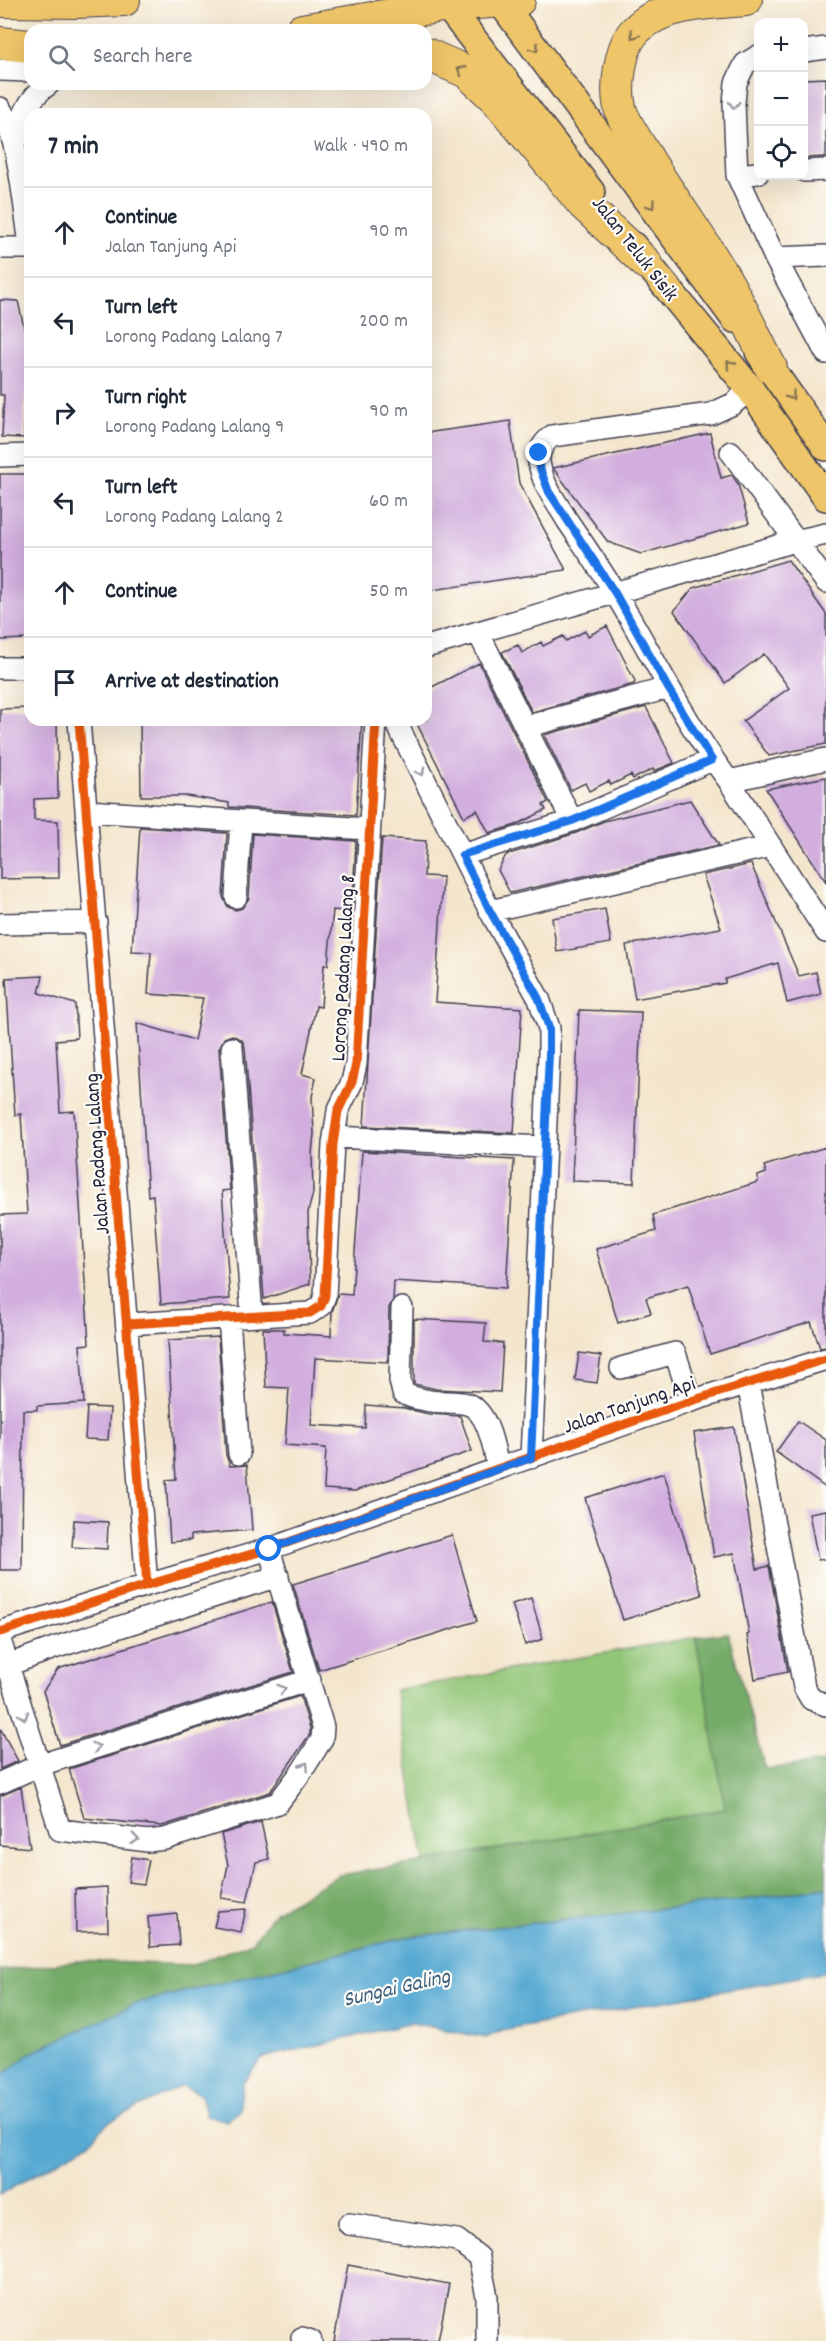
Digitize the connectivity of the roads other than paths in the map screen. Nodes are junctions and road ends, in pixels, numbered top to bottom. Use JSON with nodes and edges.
{"nodes":[{"id":1,"x":116,"y":0,"type":"edge"},
{"id":2,"x":124,"y":0,"type":"edge"},
{"id":3,"x":506,"y":0,"type":"edge"},
{"id":4,"x":746,"y":0,"type":"edge"},
{"id":5,"x":0,"y":1,"type":"edge"},
{"id":6,"x":446,"y":2,"type":"edge"},
{"id":7,"x":334,"y":24,"type":"edge"},
{"id":8,"x":0,"y":43,"type":"edge"},
{"id":9,"x":24,"y":45,"type":"edge"},
{"id":10,"x":826,"y":48,"type":"edge"},
{"id":11,"x":808,"y":50,"type":"edge"},
{"id":12,"x":432,"y":57,"type":"edge"},
{"id":13,"x":754,"y":59,"type":"edge"},
{"id":14,"x":0,"y":70,"type":"edge"},
{"id":15,"x":24,"y":70,"type":"edge"},
{"id":16,"x":42,"y":90,"type":"edge"},
{"id":17,"x":0,"y":108,"type":"edge"},
{"id":18,"x":26,"y":108,"type":"edge"},
{"id":19,"x":24,"y":111,"type":"edge"},
{"id":20,"x":14,"y":150,"type":"junction"},
{"id":21,"x":826,"y":170,"type":"edge"},
{"id":22,"x":808,"y":171,"type":"edge"},
{"id":23,"x":754,"y":174,"type":"edge"},
{"id":24,"x":737,"y":175,"type":"junction"},
{"id":25,"x":24,"y":210,"type":"edge"},
{"id":26,"x":24,"y":246,"type":"edge"},
{"id":27,"x":0,"y":248,"type":"edge"},
{"id":28,"x":826,"y":256,"type":"edge"},
{"id":29,"x":775,"y":258,"type":"junction"},
{"id":30,"x":646,"y":263,"type":"junction"},
{"id":31,"x":826,"y":353,"type":"edge"},
{"id":32,"x":761,"y":379,"type":"junction"},
{"id":33,"x":826,"y":447,"type":"edge"},
{"id":34,"x":730,"y":452,"type":"dead end"},
{"id":35,"x":0,"y":456,"type":"edge"},
{"id":36,"x":24,"y":456,"type":"edge"},
{"id":37,"x":826,"y":497,"type":"edge"},
{"id":38,"x":826,"y":534,"type":"edge"},
{"id":39,"x":795,"y":541,"type":"junction"},
{"id":40,"x":826,"y":582,"type":"edge"},
{"id":41,"x":615,"y":593,"type":"junction"},
{"id":42,"x":478,"y":632,"type":"junction"},
{"id":43,"x":432,"y":644,"type":"edge"},
{"id":44,"x":0,"y":668,"type":"edge"},
{"id":45,"x":24,"y":669,"type":"edge"},
{"id":46,"x":668,"y":688,"type":"junction"},
{"id":47,"x":80,"y":726,"type":"edge"},
{"id":48,"x":376,"y":726,"type":"edge"},
{"id":49,"x":398,"y":726,"type":"edge"},
{"id":50,"x":525,"y":726,"type":"junction"},
{"id":51,"x":826,"y":759,"type":"edge"},
{"id":52,"x":712,"y":760,"type":"junction"},
{"id":53,"x":729,"y":781,"type":"junction"},
{"id":54,"x":87,"y":811,"type":"junction"},
{"id":55,"x":241,"y":821,"type":"junction"},
{"id":56,"x":572,"y":821,"type":"junction"},
{"id":57,"x":368,"y":829,"type":"junction"},
{"id":58,"x":771,"y":846,"type":"junction"},
{"id":59,"x":462,"y":855,"type":"junction"},
{"id":60,"x":236,"y":897,"type":"dead end"},
{"id":61,"x":490,"y":911,"type":"junction"},
{"id":62,"x":96,"y":921,"type":"junction"},
{"id":63,"x":0,"y":924,"type":"edge"},
{"id":64,"x":826,"y":932,"type":"edge"},
{"id":65,"x":232,"y":1048,"type":"dead end"},
{"id":66,"x":334,"y":1137,"type":"junction"},
{"id":67,"x":544,"y":1146,"type":"junction"},
{"id":68,"x":402,"y":1308,"type":"dead end"},
{"id":69,"x":252,"y":1316,"type":"junction"},
{"id":70,"x":229,"y":1318,"type":"junction"},
{"id":71,"x":128,"y":1324,"type":"junction"},
{"id":72,"x":826,"y":1359,"type":"edge"},
{"id":73,"x":621,"y":1368,"type":"dead end"},
{"id":74,"x":748,"y":1383,"type":"junction"},
{"id":75,"x":691,"y":1401,"type":"junction"},
{"id":76,"x":239,"y":1454,"type":"dead end"},
{"id":77,"x":531,"y":1458,"type":"junction"},
{"id":78,"x":498,"y":1469,"type":"junction"},
{"id":79,"x":269,"y":1549,"type":"junction"},
{"id":80,"x":278,"y":1576,"type":"junction"},
{"id":81,"x":147,"y":1585,"type":"junction"},
{"id":82,"x":0,"y":1632,"type":"edge"},
{"id":83,"x":0,"y":1640,"type":"edge"},
{"id":84,"x":4,"y":1667,"type":"edge"},
{"id":85,"x":309,"y":1680,"type":"junction"},
{"id":86,"x":826,"y":1704,"type":"edge"},
{"id":87,"x":40,"y":1764,"type":"junction"},
{"id":88,"x":0,"y":1783,"type":"edge"},
{"id":89,"x":349,"y":2224,"type":"dead end"},
{"id":90,"x":487,"y":2341,"type":"edge"}],
"edges":[{"from":1,"to":2,"type":"highway"},
{"from":1,"to":5,"type":"highway"},
{"from":3,"to":6,"type":"highway"},
{"from":3,"to":32,"type":"main road","name":"Jalan Teluk Sisik","one_way":true},
{"from":4,"to":32,"type":"highway","one_way":true},
{"from":6,"to":7,"type":"highway"},
{"from":6,"to":30,"type":"main road","name":"Jalan Teluk Sisik"},
{"from":8,"to":9,"type":"highway"},
{"from":10,"to":11,"type":"street"},
{"from":30,"to":12,"type":"highway","one_way":true},
{"from":13,"to":24,"type":"street","one_way":true},
{"from":14,"to":15,"type":"street"},
{"from":16,"to":18,"type":"street"},
{"from":17,"to":20,"type":"street"},
{"from":19,"to":20,"type":"street"},
{"from":20,"to":25,"type":"street"},
{"from":21,"to":22,"type":"street"},
{"from":23,"to":24,"type":"street"},
{"from":24,"to":29,"type":"street"},
{"from":26,"to":27,"type":"street"},
{"from":28,"to":29,"type":"street"},
{"from":29,"to":31,"type":"street"},
{"from":32,"to":30,"type":"main road","name":"Jalan Teluk Sisik","one_way":true},
{"from":32,"to":33,"type":"main road","name":"Jalan Teluk Sisik","one_way":true},
{"from":32,"to":37,"type":"main road","name":"Jalan Teluk Sisik"},
{"from":32,"to":41,"type":"street"},
{"from":34,"to":39,"type":"street"},
{"from":35,"to":36,"type":"street"},
{"from":38,"to":39,"type":"street"},
{"from":39,"to":40,"type":"street"},
{"from":39,"to":41,"type":"street"},
{"from":41,"to":42,"type":"street"},
{"from":41,"to":46,"type":"street"},
{"from":42,"to":43,"type":"street"},
{"from":42,"to":50,"type":"street"},
{"from":44,"to":45,"type":"street"},
{"from":46,"to":50,"type":"street"},
{"from":46,"to":52,"type":"street"},
{"from":47,"to":54,"type":"street","name":"Jalan Padang Lalang"},
{"from":48,"to":57,"type":"street","name":"Lorong Padang Lalang 8"},
{"from":49,"to":59,"type":"street","one_way":true},
{"from":50,"to":56,"type":"street"},
{"from":51,"to":53,"type":"street"},
{"from":52,"to":53,"type":"street"},
{"from":52,"to":56,"type":"street"},
{"from":53,"to":58,"type":"street"},
{"from":54,"to":55,"type":"street"},
{"from":54,"to":62,"type":"street","name":"Jalan Padang Lalang"},
{"from":55,"to":57,"type":"street"},
{"from":55,"to":60,"type":"street"},
{"from":56,"to":59,"type":"street"},
{"from":57,"to":66,"type":"street","name":"Lorong Padang Lalang 8"},
{"from":58,"to":61,"type":"street"},
{"from":58,"to":64,"type":"street"},
{"from":59,"to":61,"type":"street"},
{"from":61,"to":67,"type":"street"},
{"from":62,"to":63,"type":"street"},
{"from":62,"to":71,"type":"street","name":"Jalan Padang Lalang"},
{"from":65,"to":69,"type":"street"},
{"from":66,"to":67,"type":"street"},
{"from":66,"to":69,"type":"street","name":"Lorong Padang Lalang 8"},
{"from":67,"to":77,"type":"street"},
{"from":68,"to":78,"type":"street"},
{"from":69,"to":70,"type":"street","name":"Lorong Padang Lalang 8"},
{"from":70,"to":71,"type":"street","name":"Lorong Padang Lalang 8"},
{"from":70,"to":76,"type":"street"},
{"from":71,"to":81,"type":"street","name":"Jalan Padang Lalang"},
{"from":72,"to":74,"type":"street","name":"Jalan Tanjung Api"},
{"from":73,"to":75,"type":"street"},
{"from":74,"to":75,"type":"street","name":"Jalan Tanjung Api"},
{"from":74,"to":86,"type":"street"},
{"from":75,"to":77,"type":"street","name":"Jalan Tanjung Api"},
{"from":77,"to":78,"type":"street","name":"Jalan Tanjung Api"},
{"from":78,"to":79,"type":"street","name":"Jalan Tanjung Api"},
{"from":79,"to":80,"type":"street"},
{"from":79,"to":81,"type":"street","name":"Jalan Tanjung Api"},
{"from":80,"to":84,"type":"street"},
{"from":80,"to":85,"type":"street"},
{"from":81,"to":82,"type":"street","name":"Jalan Tanjung Api"},
{"from":83,"to":84,"type":"street"},
{"from":84,"to":87,"type":"street","one_way":true},
{"from":87,"to":85,"type":"street","one_way":true},
{"from":87,"to":85,"type":"street","one_way":true},
{"from":87,"to":88,"type":"street"},
{"from":89,"to":90,"type":"street"}]}
